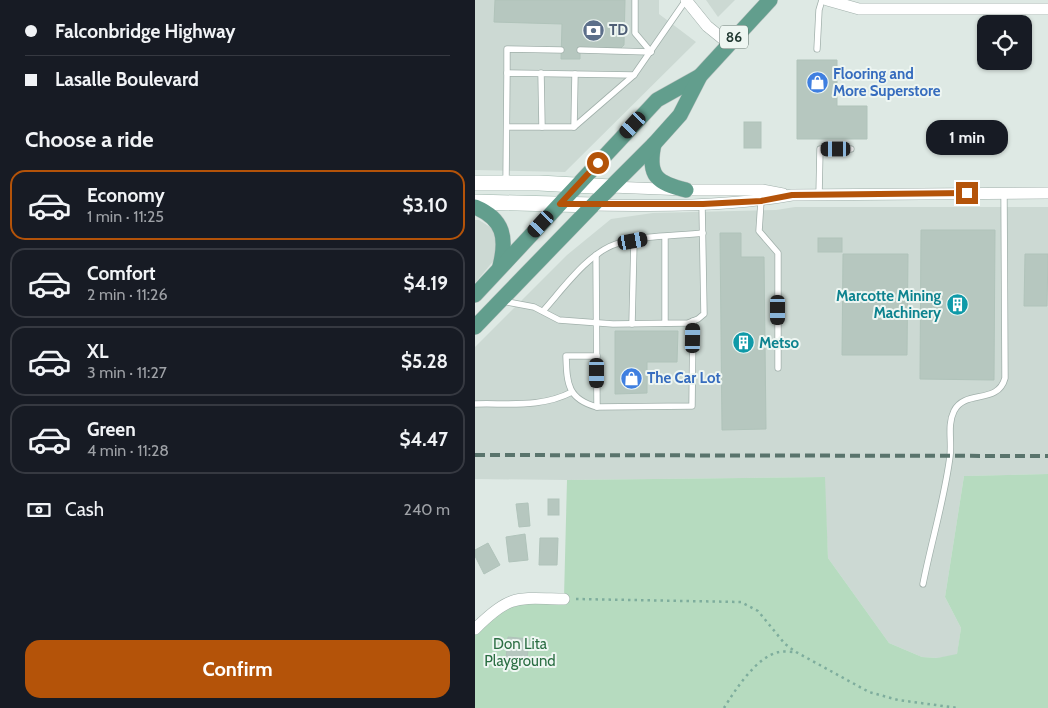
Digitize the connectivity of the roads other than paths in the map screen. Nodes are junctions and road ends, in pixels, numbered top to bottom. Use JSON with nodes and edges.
{"nodes":[{"id":1,"x":635,"y":0,"type":"edge"},
{"id":2,"x":686,"y":0,"type":"edge"},
{"id":3,"x":770,"y":0,"type":"edge"},
{"id":4,"x":822,"y":0,"type":"edge"},
{"id":5,"x":827,"y":0,"type":"edge"},
{"id":6,"x":1048,"y":10,"type":"edge"},
{"id":7,"x":729,"y":43,"type":"junction"},
{"id":8,"x":817,"y":49,"type":"dead end"},
{"id":9,"x":561,"y":50,"type":"dead end"},
{"id":10,"x":580,"y":50,"type":"dead end"},
{"id":11,"x":651,"y":52,"type":"junction"},
{"id":12,"x":507,"y":73,"type":"junction"},
{"id":13,"x":541,"y":73,"type":"junction"},
{"id":14,"x":575,"y":74,"type":"junction"},
{"id":15,"x":633,"y":75,"type":"junction"},
{"id":16,"x":700,"y":76,"type":"junction"},
{"id":17,"x":507,"y":127,"type":"junction"},
{"id":18,"x":542,"y":127,"type":"junction"},
{"id":19,"x":574,"y":127,"type":"junction"},
{"id":20,"x":654,"y":144,"type":"junction"},
{"id":21,"x":851,"y":149,"type":"dead end"},
{"id":22,"x":475,"y":183,"type":"edge"},
{"id":23,"x":506,"y":183,"type":"junction"},
{"id":24,"x":577,"y":185,"type":"junction"},
{"id":25,"x":611,"y":187,"type":"junction"},
{"id":26,"x":686,"y":190,"type":"junction"},
{"id":27,"x":1004,"y":193,"type":"junction"},
{"id":28,"x":1048,"y":193,"type":"edge"},
{"id":29,"x":792,"y":195,"type":"junction"},
{"id":30,"x":819,"y":195,"type":"junction"},
{"id":31,"x":761,"y":201,"type":"junction"},
{"id":32,"x":475,"y":202,"type":"edge"},
{"id":33,"x":560,"y":204,"type":"junction"},
{"id":34,"x":593,"y":204,"type":"junction"},
{"id":35,"x":703,"y":204,"type":"junction"},
{"id":36,"x":475,"y":207,"type":"edge"},
{"id":37,"x":703,"y":234,"type":"junction"},
{"id":38,"x":665,"y":236,"type":"junction"},
{"id":39,"x":633,"y":241,"type":"junction"},
{"id":40,"x":597,"y":255,"type":"junction"},
{"id":41,"x":499,"y":268,"type":"junction"},
{"id":42,"x":475,"y":295,"type":"edge"},
{"id":43,"x":500,"y":300,"type":"junction"},
{"id":44,"x":543,"y":311,"type":"junction"},
{"id":45,"x":693,"y":321,"type":"junction"},
{"id":46,"x":597,"y":323,"type":"junction"},
{"id":47,"x":665,"y":323,"type":"junction"},
{"id":48,"x":632,"y":324,"type":"junction"},
{"id":49,"x":475,"y":327,"type":"edge"},
{"id":50,"x":597,"y":356,"type":"junction"},
{"id":51,"x":778,"y":368,"type":"dead end"},
{"id":52,"x":572,"y":392,"type":"junction"},
{"id":53,"x":475,"y":404,"type":"edge"},
{"id":54,"x":597,"y":407,"type":"junction"},
{"id":55,"x":923,"y":584,"type":"dead end"},
{"id":56,"x":564,"y":598,"type":"road end"},
{"id":57,"x":475,"y":629,"type":"edge"}],
"edges":[{"from":1,"to":11,"type":"lane"},
{"from":2,"to":7,"type":"street"},
{"from":2,"to":11,"type":"lane"},
{"from":3,"to":7,"type":"main road","number":"86"},
{"from":4,"to":8,"type":"lane"},
{"from":5,"to":6,"type":"street"},
{"from":7,"to":16,"type":"main road","number":"86"},
{"from":9,"to":12,"type":"lane"},
{"from":10,"to":11,"type":"lane"},
{"from":11,"to":15,"type":"lane"},
{"from":12,"to":13,"type":"lane"},
{"from":12,"to":17,"type":"lane"},
{"from":13,"to":14,"type":"lane"},
{"from":13,"to":18,"type":"lane"},
{"from":14,"to":15,"type":"lane"},
{"from":14,"to":19,"type":"lane"},
{"from":15,"to":19,"type":"lane"},
{"from":16,"to":20,"type":"main road","number":"86"},
{"from":16,"to":24,"type":"main road","number":"86"},
{"from":17,"to":18,"type":"lane"},
{"from":17,"to":23,"type":"lane"},
{"from":18,"to":19,"type":"lane"},
{"from":20,"to":25,"type":"main road","number":"86"},
{"from":20,"to":26,"type":"main road"},
{"from":21,"to":30,"type":"lane"},
{"from":22,"to":23,"type":"main road"},
{"from":23,"to":24,"type":"main road"},
{"from":24,"to":25,"type":"main road"},
{"from":24,"to":33,"type":"main road","number":"86"},
{"from":25,"to":26,"type":"street"},
{"from":25,"to":34,"type":"main road","number":"86"},
{"from":26,"to":29,"type":"street"},
{"from":27,"to":28,"type":"street"},
{"from":27,"to":30,"type":"street"},
{"from":27,"to":55,"type":"lane"},
{"from":29,"to":30,"type":"street"},
{"from":29,"to":31,"type":"street"},
{"from":31,"to":35,"type":"street"},
{"from":31,"to":51,"type":"lane"},
{"from":32,"to":33,"type":"main road"},
{"from":33,"to":34,"type":"main road"},
{"from":33,"to":41,"type":"main road","number":"86"},
{"from":34,"to":35,"type":"street"},
{"from":34,"to":43,"type":"main road","number":"86"},
{"from":35,"to":37,"type":"lane"},
{"from":36,"to":41,"type":"main road"},
{"from":37,"to":38,"type":"lane"},
{"from":37,"to":45,"type":"lane"},
{"from":38,"to":39,"type":"lane"},
{"from":38,"to":47,"type":"lane"},
{"from":39,"to":40,"type":"lane"},
{"from":39,"to":48,"type":"lane"},
{"from":40,"to":44,"type":"lane"},
{"from":40,"to":46,"type":"lane"},
{"from":41,"to":42,"type":"main road","number":"86"},
{"from":43,"to":44,"type":"lane"},
{"from":43,"to":49,"type":"main road","number":"86"},
{"from":44,"to":46,"type":"lane"},
{"from":45,"to":47,"type":"lane"},
{"from":45,"to":54,"type":"lane"},
{"from":46,"to":48,"type":"lane"},
{"from":46,"to":50,"type":"lane"},
{"from":47,"to":48,"type":"lane"},
{"from":50,"to":52,"type":"lane"},
{"from":50,"to":54,"type":"lane"},
{"from":52,"to":53,"type":"lane"},
{"from":52,"to":54,"type":"lane"},
{"from":56,"to":57,"type":"street"}]}
